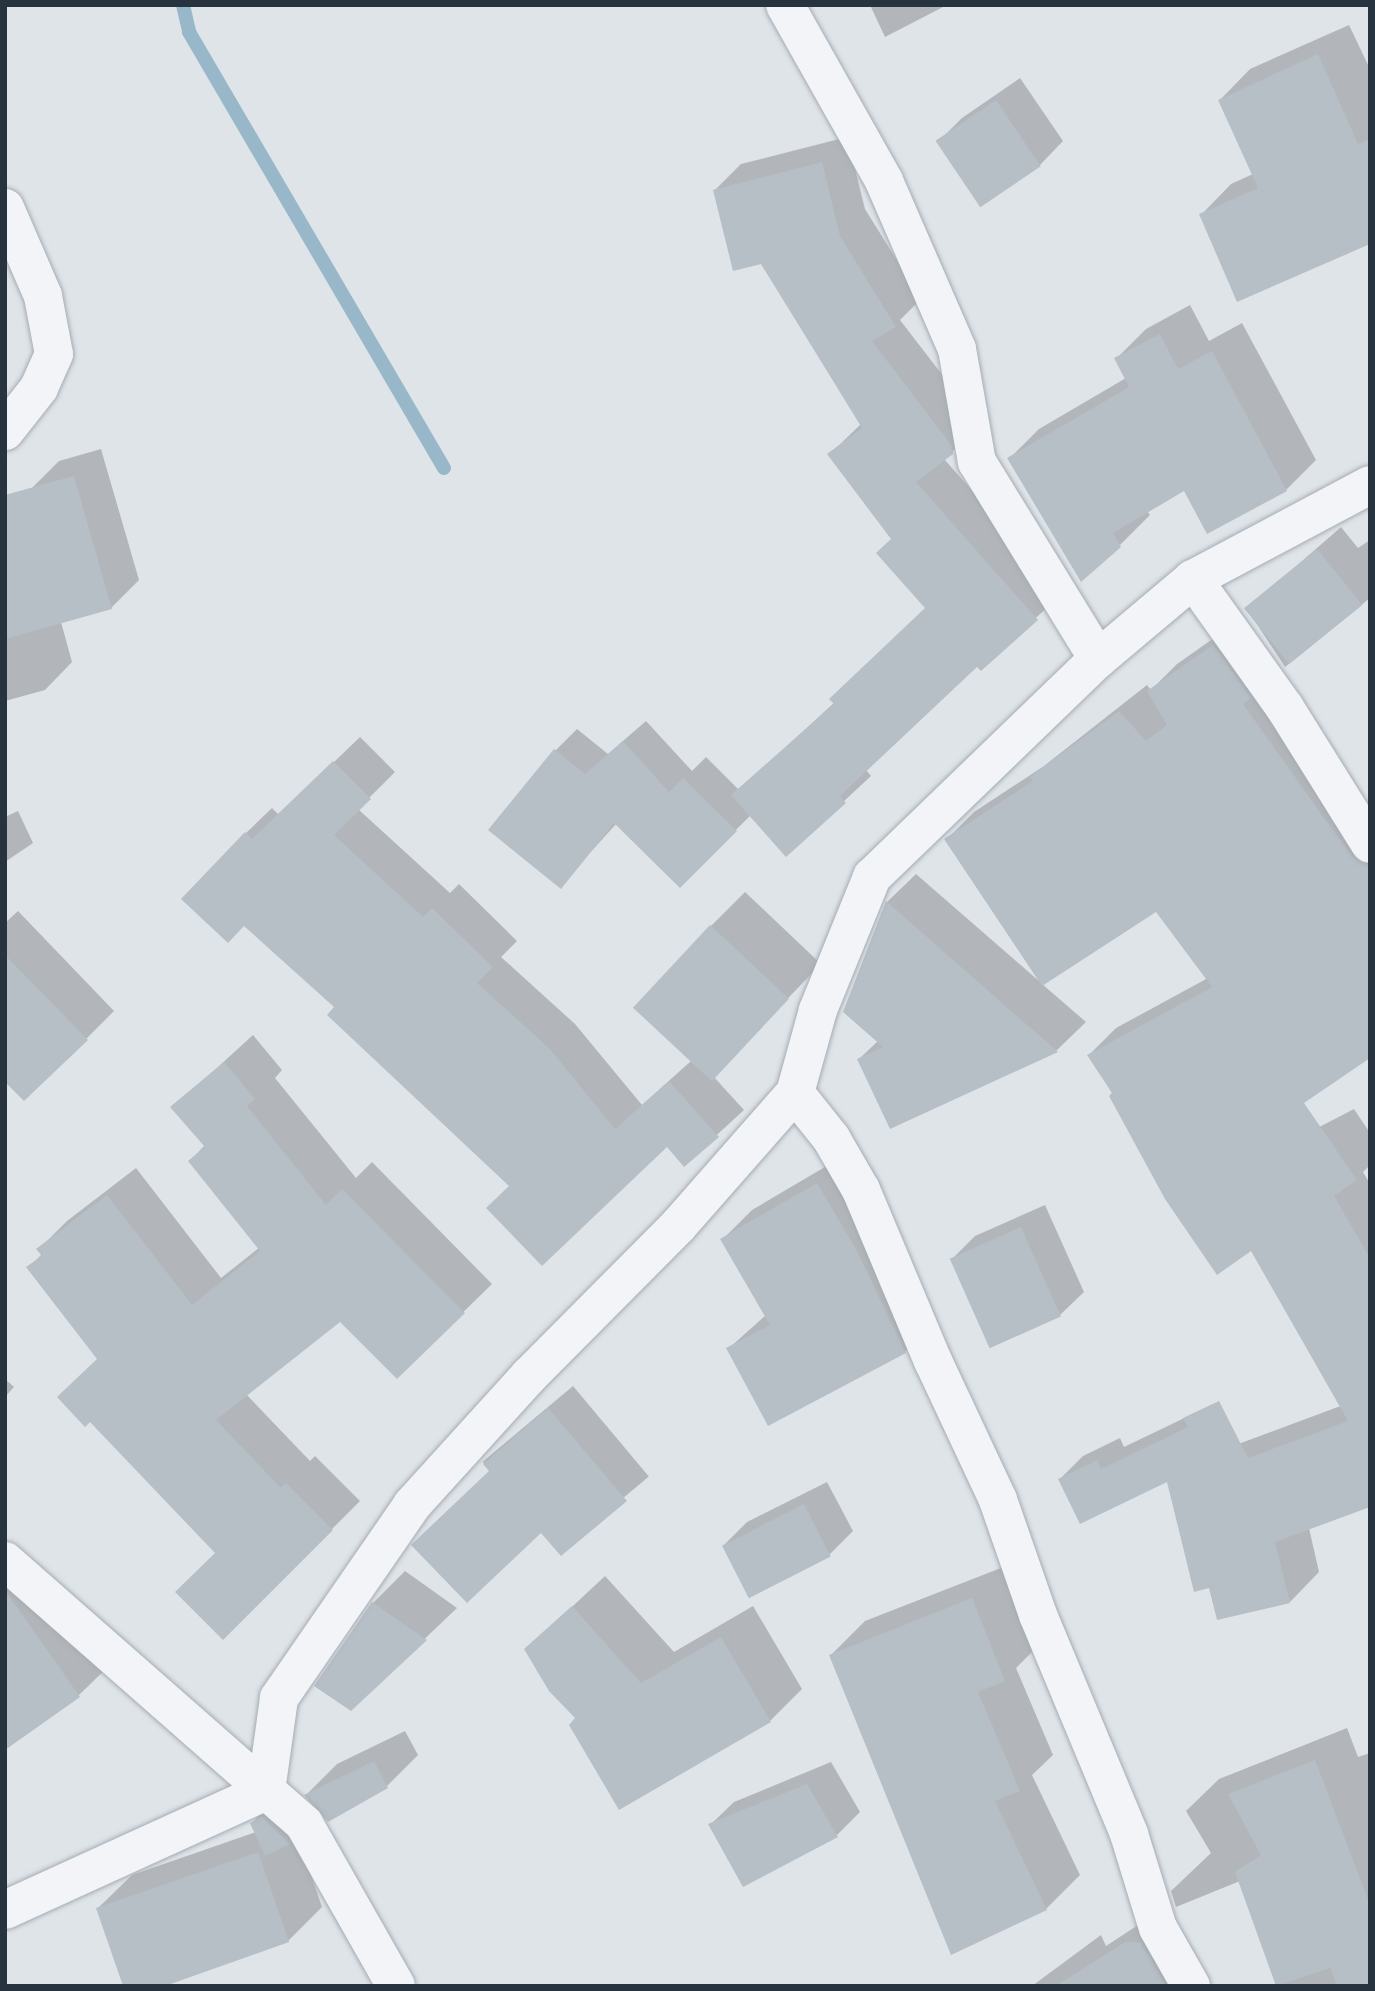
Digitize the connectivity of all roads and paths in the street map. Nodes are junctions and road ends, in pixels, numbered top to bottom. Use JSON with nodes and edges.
{"nodes":[{"id":1,"x":785,"y":5,"type":"edge"},
{"id":2,"x":5,"y":208,"type":"edge"},
{"id":3,"x":5,"y":431,"type":"edge"},
{"id":4,"x":1370,"y":485,"type":"edge"},
{"id":5,"x":1193,"y":579,"type":"junction"},
{"id":6,"x":1098,"y":659,"type":"junction"},
{"id":7,"x":1370,"y":844,"type":"edge"},
{"id":8,"x":795,"y":1093,"type":"junction"},
{"id":9,"x":5,"y":1561,"type":"edge"},
{"id":10,"x":266,"y":1791,"type":"junction"},
{"id":11,"x":5,"y":1910,"type":"edge"},
{"id":12,"x":396,"y":1986,"type":"edge"},
{"id":13,"x":1191,"y":1986,"type":"edge"}],
"edges":[{"from":1,"to":6,"type":"street"},
{"from":2,"to":3,"type":"street"},
{"from":4,"to":5,"type":"street"},
{"from":5,"to":6,"type":"street"},
{"from":5,"to":7,"type":"street"},
{"from":6,"to":8,"type":"street"},
{"from":8,"to":10,"type":"street"},
{"from":8,"to":13,"type":"street"},
{"from":9,"to":10,"type":"street"},
{"from":10,"to":11,"type":"street"},
{"from":10,"to":12,"type":"street"}]}
